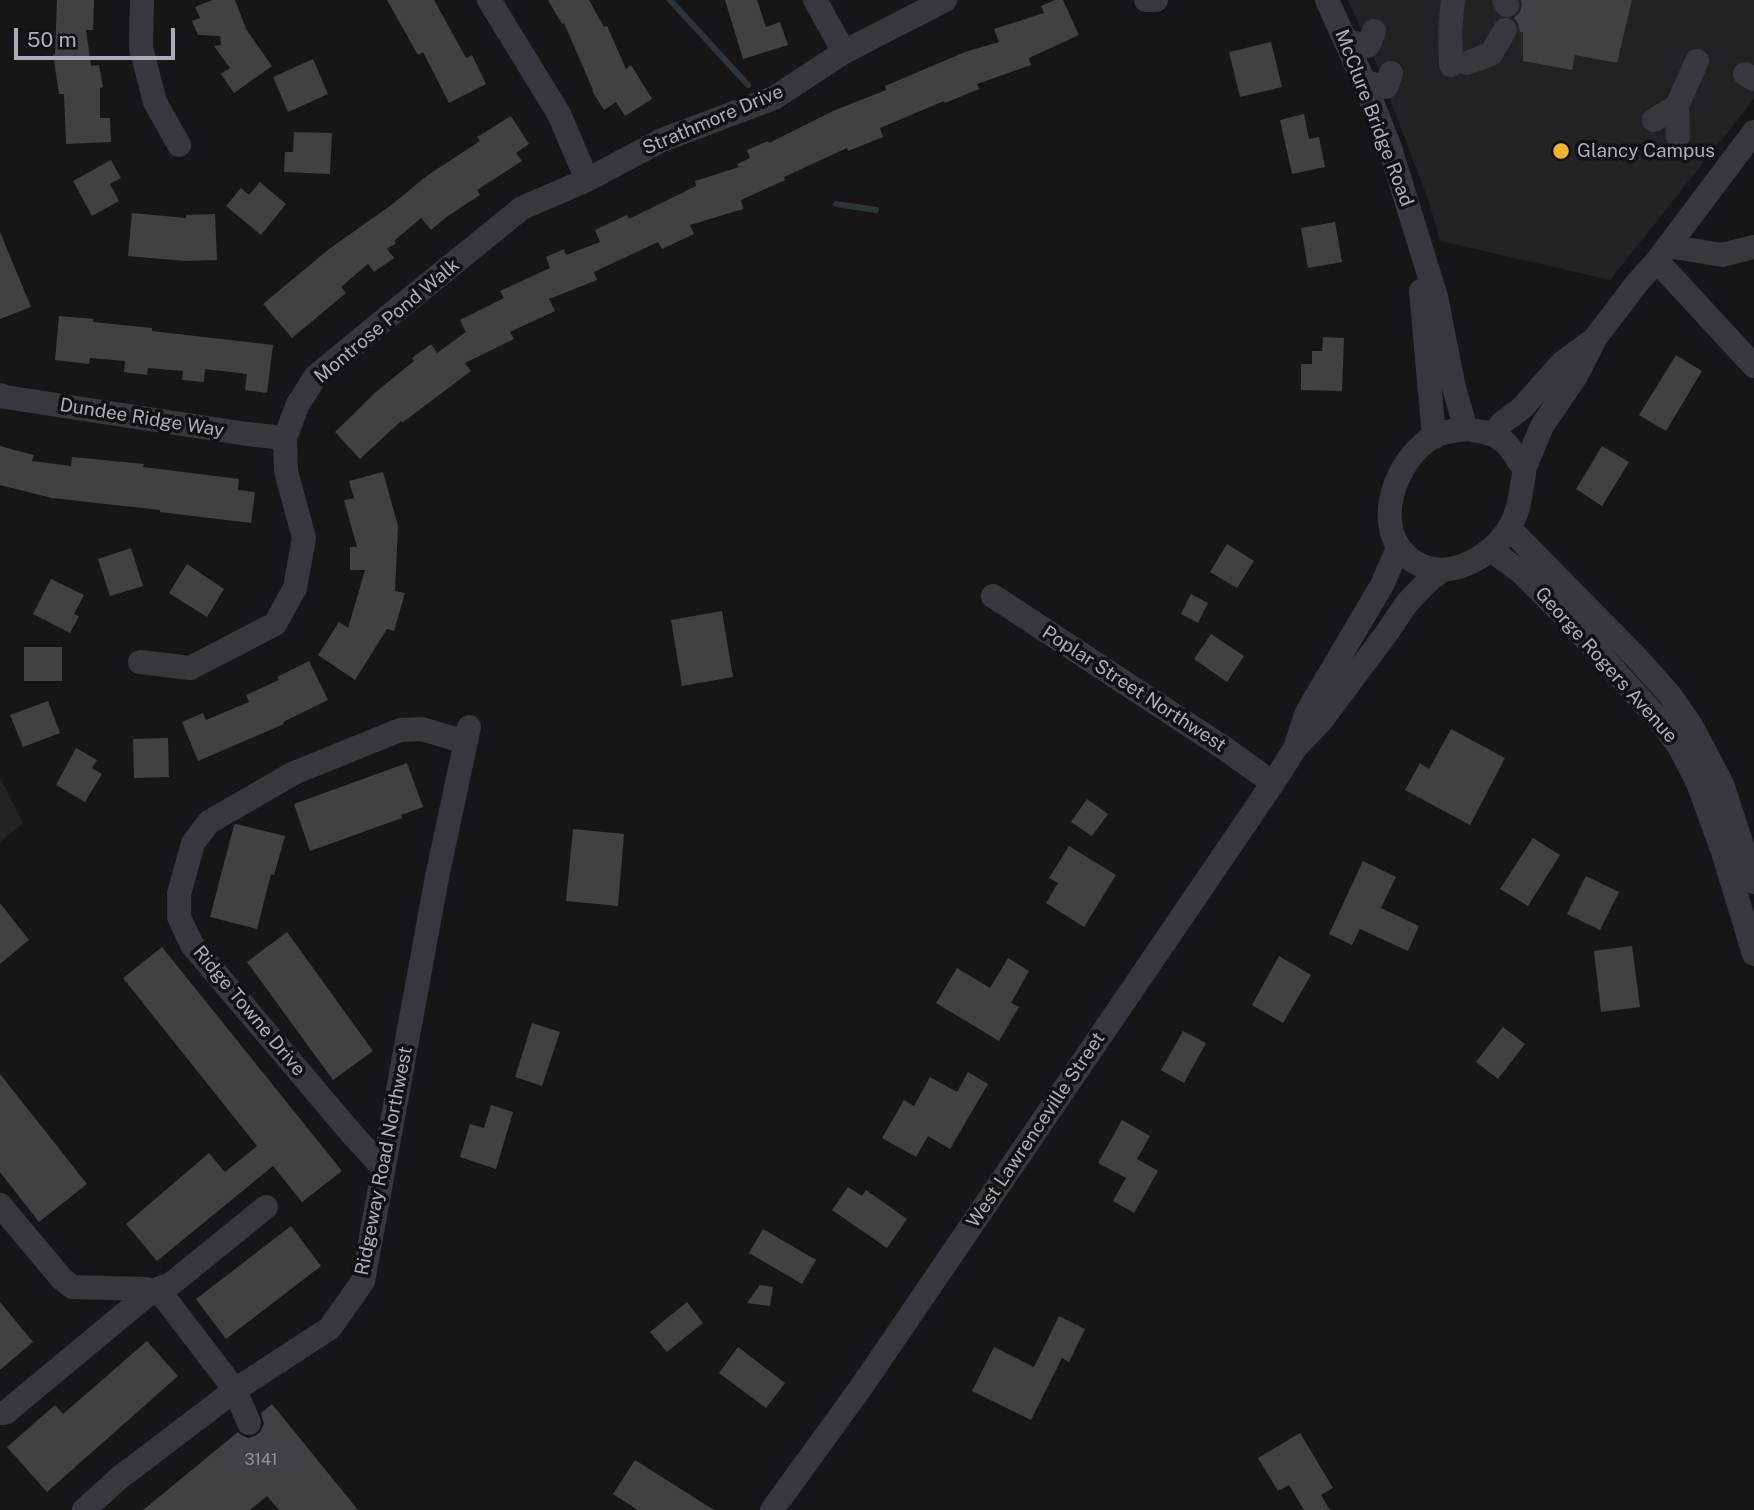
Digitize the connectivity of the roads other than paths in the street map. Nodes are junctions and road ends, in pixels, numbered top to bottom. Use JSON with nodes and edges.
{"nodes":[{"id":1,"x":142,"y":0,"type":"edge"},
{"id":2,"x":489,"y":0,"type":"edge"},
{"id":3,"x":815,"y":0,"type":"edge"},
{"id":4,"x":944,"y":0,"type":"edge"},
{"id":5,"x":1146,"y":0,"type":"edge"},
{"id":6,"x":1156,"y":0,"type":"edge"},
{"id":7,"x":1327,"y":0,"type":"edge"},
{"id":8,"x":1453,"y":0,"type":"edge"},
{"id":9,"x":1505,"y":30,"type":"dead end"},
{"id":10,"x":1374,"y":31,"type":"dead end"},
{"id":11,"x":1346,"y":41,"type":"junction"},
{"id":12,"x":844,"y":52,"type":"junction"},
{"id":13,"x":1697,"y":61,"type":"dead end"},
{"id":14,"x":1391,"y":73,"type":"dead end"},
{"id":15,"x":1364,"y":82,"type":"junction"},
{"id":16,"x":1677,"y":106,"type":"junction"},
{"id":17,"x":1654,"y":120,"type":"dead end"},
{"id":18,"x":1754,"y":132,"type":"edge"},
{"id":19,"x":1678,"y":136,"type":"dead end"},
{"id":20,"x":179,"y":145,"type":"dead end"},
{"id":21,"x":587,"y":180,"type":"junction"},
{"id":22,"x":1418,"y":238,"type":"junction"},
{"id":23,"x":1754,"y":247,"type":"edge"},
{"id":24,"x":1662,"y":254,"type":"junction"},
{"id":25,"x":1596,"y":337,"type":"junction"},
{"id":26,"x":1754,"y":366,"type":"edge"},
{"id":27,"x":0,"y":395,"type":"edge"},
{"id":28,"x":1466,"y":429,"type":"junction"},
{"id":29,"x":1494,"y":435,"type":"junction"},
{"id":30,"x":1434,"y":437,"type":"junction"},
{"id":31,"x":285,"y":438,"type":"junction"},
{"id":32,"x":1524,"y":468,"type":"junction"},
{"id":33,"x":1510,"y":528,"type":"junction"},
{"id":34,"x":1398,"y":548,"type":"junction"},
{"id":35,"x":1491,"y":550,"type":"junction"},
{"id":36,"x":1441,"y":571,"type":"junction"},
{"id":37,"x":993,"y":596,"type":"dead end"},
{"id":38,"x":141,"y":662,"type":"dead end"},
{"id":39,"x":467,"y":735,"type":"joint"},
{"id":40,"x":1296,"y":747,"type":"junction"},
{"id":41,"x":1273,"y":783,"type":"junction"},
{"id":42,"x":1754,"y":882,"type":"edge"},
{"id":43,"x":1754,"y":954,"type":"edge"},
{"id":44,"x":383,"y":1168,"type":"junction"},
{"id":45,"x":0,"y":1205,"type":"edge"},
{"id":46,"x":266,"y":1207,"type":"dead end"},
{"id":47,"x":152,"y":1291,"type":"junction"},
{"id":48,"x":235,"y":1390,"type":"junction"},
{"id":49,"x":0,"y":1413,"type":"edge"},
{"id":50,"x":249,"y":1423,"type":"dead end"},
{"id":51,"x":84,"y":1510,"type":"edge"},
{"id":52,"x":772,"y":1510,"type":"edge"}],
"edges":[{"from":1,"to":20,"type":"street"},
{"from":2,"to":21,"type":"street"},
{"from":3,"to":12,"type":"street"},
{"from":4,"to":12,"type":"street","name":"Strathmore Drive"},
{"from":5,"to":6,"type":"street"},
{"from":7,"to":11,"type":"street","name":"McClure Bridge Road"},
{"from":8,"to":9,"type":"street"},
{"from":10,"to":11,"type":"street"},
{"from":11,"to":15,"type":"street","name":"McClure Bridge Road"},
{"from":12,"to":21,"type":"street","name":"Strathmore Drive"},
{"from":13,"to":16,"type":"street"},
{"from":14,"to":15,"type":"street"},
{"from":15,"to":22,"type":"street","name":"McClure Bridge Road"},
{"from":16,"to":17,"type":"street"},
{"from":16,"to":19,"type":"street"},
{"from":18,"to":24,"type":"street"},
{"from":21,"to":31,"type":"street","name":"Montrose Pond Walk"},
{"from":22,"to":28,"type":"street","name":"McClure Bridge Road"},
{"from":22,"to":30,"type":"street","name":"McClure Bridge Road"},
{"from":23,"to":24,"type":"street"},
{"from":24,"to":25,"type":"street"},
{"from":24,"to":26,"type":"street"},
{"from":25,"to":29,"type":"street"},
{"from":25,"to":32,"type":"street"},
{"from":27,"to":31,"type":"street","name":"Dundee Ridge Way"},
{"from":28,"to":29,"type":"street"},
{"from":28,"to":30,"type":"street"},
{"from":29,"to":32,"type":"street"},
{"from":30,"to":34,"type":"street"},
{"from":31,"to":38,"type":"street","name":"Montrose Pond Walk"},
{"from":32,"to":33,"type":"street"},
{"from":33,"to":35,"type":"street"},
{"from":33,"to":42,"type":"street","name":"George Rogers Avenue"},
{"from":34,"to":36,"type":"street"},
{"from":34,"to":40,"type":"street","name":"West Lawrenceville Street"},
{"from":35,"to":36,"type":"street"},
{"from":35,"to":43,"type":"street","name":"George Rogers Avenue"},
{"from":36,"to":40,"type":"street","name":"West Lawrenceville Street"},
{"from":37,"to":41,"type":"street","name":"Poplar Street Northwest"},
{"from":39,"to":44,"type":"street","name":"Ridgeway Road Northwest"},
{"from":39,"to":44,"type":"street","name":"Ridge Towne Drive"},
{"from":40,"to":41,"type":"street","name":"West Lawrenceville Street"},
{"from":41,"to":52,"type":"street","name":"West Lawrenceville Street"},
{"from":44,"to":48,"type":"street","name":"Ridgeway Road Northwest"},
{"from":45,"to":47,"type":"street"},
{"from":46,"to":47,"type":"street"},
{"from":47,"to":48,"type":"street"},
{"from":47,"to":49,"type":"street"},
{"from":48,"to":50,"type":"street"},
{"from":48,"to":51,"type":"street","name":"Ridgeway Road Northwest"}]}
